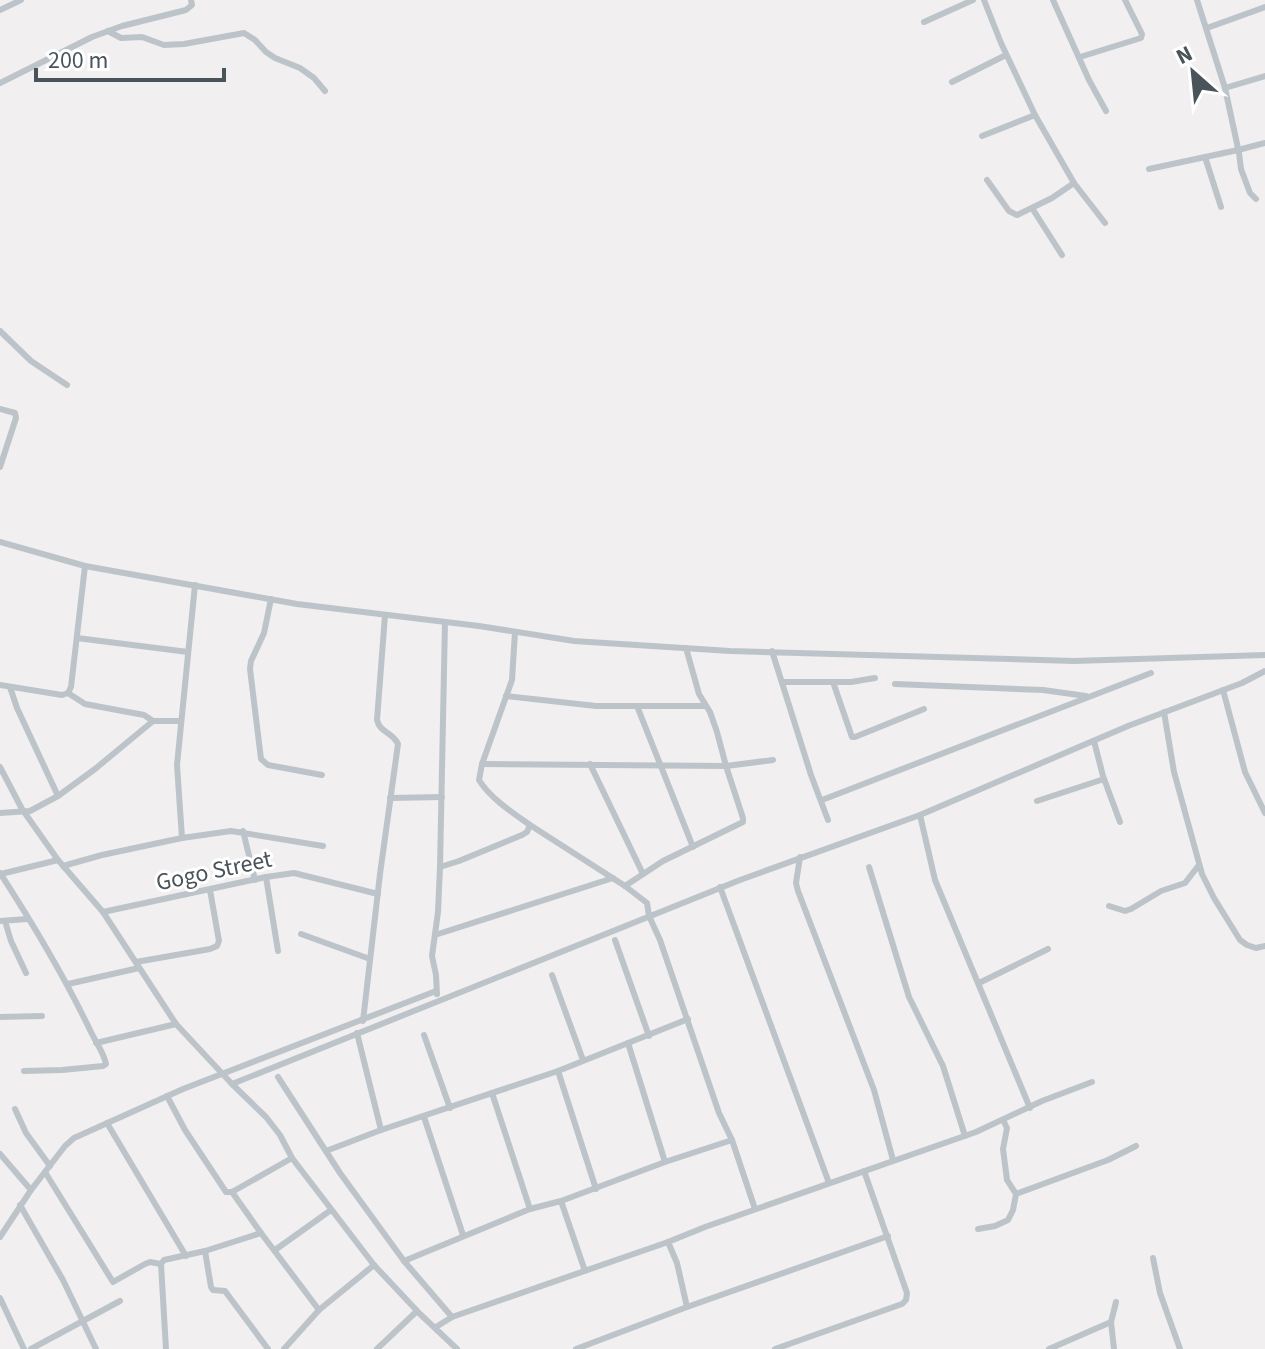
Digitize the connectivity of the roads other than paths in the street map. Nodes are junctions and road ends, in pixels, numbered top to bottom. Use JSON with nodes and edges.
{"nodes":[{"id":1,"x":21,"y":0,"type":"edge"},
{"id":2,"x":191,"y":0,"type":"edge"},
{"id":3,"x":973,"y":0,"type":"edge"},
{"id":4,"x":984,"y":0,"type":"edge"},
{"id":5,"x":1053,"y":0,"type":"edge"},
{"id":6,"x":1125,"y":0,"type":"edge"},
{"id":7,"x":1197,"y":0,"type":"edge"},
{"id":8,"x":1265,"y":7,"type":"edge"},
{"id":9,"x":0,"y":10,"type":"edge"},
{"id":10,"x":924,"y":22,"type":"dead end"},
{"id":11,"x":1207,"y":28,"type":"junction"},
{"id":12,"x":108,"y":31,"type":"junction"},
{"id":13,"x":1006,"y":55,"type":"junction"},
{"id":14,"x":1080,"y":57,"type":"junction"},
{"id":15,"x":1265,"y":76,"type":"edge"},
{"id":16,"x":952,"y":82,"type":"dead end"},
{"id":17,"x":0,"y":83,"type":"edge"},
{"id":18,"x":1225,"y":88,"type":"junction"},
{"id":19,"x":325,"y":91,"type":"dead end"},
{"id":20,"x":1106,"y":111,"type":"dead end"},
{"id":21,"x":1035,"y":115,"type":"junction"},
{"id":22,"x":982,"y":136,"type":"dead end"},
{"id":23,"x":1265,"y":143,"type":"edge"},
{"id":24,"x":1238,"y":150,"type":"junction"},
{"id":25,"x":1205,"y":157,"type":"junction"},
{"id":26,"x":1149,"y":169,"type":"dead end"},
{"id":27,"x":987,"y":180,"type":"dead end"},
{"id":28,"x":1074,"y":183,"type":"junction"},
{"id":29,"x":1256,"y":199,"type":"dead end"},
{"id":30,"x":1221,"y":207,"type":"dead end"},
{"id":31,"x":1032,"y":208,"type":"junction"},
{"id":32,"x":1105,"y":223,"type":"dead end"},
{"id":33,"x":1062,"y":255,"type":"dead end"},
{"id":34,"x":0,"y":331,"type":"edge"},
{"id":35,"x":67,"y":385,"type":"dead end"},
{"id":36,"x":0,"y":409,"type":"edge"},
{"id":37,"x":0,"y":467,"type":"edge"},
{"id":38,"x":0,"y":542,"type":"edge"},
{"id":39,"x":85,"y":566,"type":"junction"},
{"id":40,"x":195,"y":585,"type":"junction"},
{"id":41,"x":271,"y":599,"type":"junction"},
{"id":42,"x":385,"y":615,"type":"junction"},
{"id":43,"x":445,"y":622,"type":"junction"},
{"id":44,"x":515,"y":632,"type":"junction"},
{"id":45,"x":77,"y":638,"type":"junction"},
{"id":46,"x":686,"y":648,"type":"junction"},
{"id":47,"x":772,"y":651,"type":"junction"},
{"id":48,"x":188,"y":652,"type":"junction"},
{"id":49,"x":1265,"y":655,"type":"edge"},
{"id":50,"x":1265,"y":671,"type":"edge"},
{"id":51,"x":1151,"y":673,"type":"dead end"},
{"id":52,"x":875,"y":678,"type":"dead end"},
{"id":53,"x":782,"y":682,"type":"junction"},
{"id":54,"x":833,"y":682,"type":"junction"},
{"id":55,"x":895,"y":684,"type":"dead end"},
{"id":56,"x":0,"y":685,"type":"edge"},
{"id":57,"x":10,"y":687,"type":"junction"},
{"id":58,"x":1223,"y":690,"type":"junction"},
{"id":59,"x":68,"y":693,"type":"junction"},
{"id":60,"x":506,"y":696,"type":"junction"},
{"id":61,"x":1090,"y":696,"type":"junction"},
{"id":62,"x":637,"y":706,"type":"junction"},
{"id":63,"x":705,"y":706,"type":"junction"},
{"id":64,"x":924,"y":709,"type":"dead end"},
{"id":65,"x":1164,"y":712,"type":"junction"},
{"id":66,"x":153,"y":721,"type":"junction"},
{"id":67,"x":181,"y":721,"type":"junction"},
{"id":68,"x":1094,"y":741,"type":"junction"},
{"id":69,"x":773,"y":760,"type":"dead end"},
{"id":70,"x":482,"y":764,"type":"junction"},
{"id":71,"x":590,"y":764,"type":"junction"},
{"id":72,"x":661,"y":765,"type":"junction"},
{"id":73,"x":726,"y":766,"type":"junction"},
{"id":74,"x":0,"y":767,"type":"edge"},
{"id":75,"x":322,"y":775,"type":"dead end"},
{"id":76,"x":1104,"y":779,"type":"junction"},
{"id":77,"x":58,"y":796,"type":"junction"},
{"id":78,"x":442,"y":797,"type":"junction"},
{"id":79,"x":390,"y":798,"type":"junction"},
{"id":80,"x":822,"y":800,"type":"junction"},
{"id":81,"x":1037,"y":801,"type":"dead end"},
{"id":82,"x":25,"y":812,"type":"junction"},
{"id":83,"x":0,"y":813,"type":"edge"},
{"id":84,"x":1265,"y":813,"type":"edge"},
{"id":85,"x":920,"y":815,"type":"junction"},
{"id":86,"x":828,"y":820,"type":"dead end"},
{"id":87,"x":1120,"y":822,"type":"dead end"},
{"id":88,"x":530,"y":825,"type":"junction"},
{"id":89,"x":243,"y":831,"type":"junction"},
{"id":90,"x":182,"y":838,"type":"junction"},
{"id":91,"x":323,"y":846,"type":"dead end"},
{"id":92,"x":693,"y":847,"type":"junction"},
{"id":93,"x":800,"y":857,"type":"junction"},
{"id":94,"x":58,"y":860,"type":"junction"},
{"id":95,"x":1199,"y":865,"type":"junction"},
{"id":96,"x":63,"y":866,"type":"junction"},
{"id":97,"x":440,"y":867,"type":"junction"},
{"id":98,"x":869,"y":867,"type":"dead end"},
{"id":99,"x":0,"y":874,"type":"edge"},
{"id":100,"x":643,"y":874,"type":"junction"},
{"id":101,"x":266,"y":877,"type":"junction"},
{"id":102,"x":613,"y":878,"type":"junction"},
{"id":103,"x":255,"y":880,"type":"junction"},
{"id":104,"x":625,"y":886,"type":"junction"},
{"id":105,"x":720,"y":887,"type":"junction"},
{"id":106,"x":210,"y":890,"type":"junction"},
{"id":107,"x":378,"y":894,"type":"junction"},
{"id":108,"x":1109,"y":906,"type":"dead end"},
{"id":109,"x":103,"y":912,"type":"junction"},
{"id":110,"x":649,"y":916,"type":"junction"},
{"id":111,"x":27,"y":919,"type":"junction"},
{"id":112,"x":3,"y":921,"type":"edge"},
{"id":113,"x":301,"y":934,"type":"dead end"},
{"id":114,"x":435,"y":935,"type":"junction"},
{"id":115,"x":615,"y":940,"type":"dead end"},
{"id":116,"x":1265,"y":946,"type":"edge"},
{"id":117,"x":1048,"y":949,"type":"dead end"},
{"id":118,"x":278,"y":951,"type":"dead end"},
{"id":119,"x":370,"y":959,"type":"junction"},
{"id":120,"x":138,"y":965,"type":"junction"},
{"id":121,"x":26,"y":973,"type":"dead end"},
{"id":122,"x":552,"y":975,"type":"dead end"},
{"id":123,"x":979,"y":983,"type":"junction"},
{"id":124,"x":68,"y":984,"type":"junction"},
{"id":125,"x":436,"y":991,"type":"junction"},
{"id":126,"x":437,"y":1001,"type":"junction"},
{"id":127,"x":42,"y":1016,"type":"dead end"},
{"id":128,"x":0,"y":1017,"type":"edge"},
{"id":129,"x":688,"y":1019,"type":"junction"},
{"id":130,"x":360,"y":1022,"type":"junction"},
{"id":131,"x":176,"y":1024,"type":"junction"},
{"id":132,"x":359,"y":1032,"type":"junction"},
{"id":133,"x":424,"y":1035,"type":"dead end"},
{"id":134,"x":649,"y":1036,"type":"junction"},
{"id":135,"x":96,"y":1043,"type":"junction"},
{"id":136,"x":628,"y":1043,"type":"junction"},
{"id":137,"x":583,"y":1060,"type":"junction"},
{"id":138,"x":24,"y":1071,"type":"dead end"},
{"id":139,"x":558,"y":1071,"type":"junction"},
{"id":140,"x":223,"y":1074,"type":"junction"},
{"id":141,"x":278,"y":1077,"type":"dead end"},
{"id":142,"x":1092,"y":1082,"type":"dead end"},
{"id":143,"x":232,"y":1084,"type":"junction"},
{"id":144,"x":492,"y":1093,"type":"junction"},
{"id":145,"x":167,"y":1096,"type":"junction"},
{"id":146,"x":450,"y":1108,"type":"junction"},
{"id":147,"x":1030,"y":1108,"type":"junction"},
{"id":148,"x":15,"y":1109,"type":"dead end"},
{"id":149,"x":424,"y":1117,"type":"junction"},
{"id":150,"x":1003,"y":1120,"type":"junction"},
{"id":151,"x":107,"y":1123,"type":"junction"},
{"id":152,"x":381,"y":1130,"type":"junction"},
{"id":153,"x":965,"y":1136,"type":"junction"},
{"id":154,"x":732,"y":1140,"type":"junction"},
{"id":155,"x":1136,"y":1146,"type":"dead end"},
{"id":156,"x":326,"y":1151,"type":"junction"},
{"id":157,"x":0,"y":1154,"type":"edge"},
{"id":158,"x":292,"y":1158,"type":"junction"},
{"id":159,"x":893,"y":1160,"type":"junction"},
{"id":160,"x":665,"y":1162,"type":"junction"},
{"id":161,"x":50,"y":1166,"type":"junction"},
{"id":162,"x":864,"y":1171,"type":"junction"},
{"id":163,"x":45,"y":1172,"type":"junction"},
{"id":164,"x":829,"y":1183,"type":"junction"},
{"id":165,"x":596,"y":1189,"type":"junction"},
{"id":166,"x":31,"y":1190,"type":"junction"},
{"id":167,"x":232,"y":1192,"type":"junction"},
{"id":168,"x":1016,"y":1194,"type":"junction"},
{"id":169,"x":561,"y":1201,"type":"junction"},
{"id":170,"x":20,"y":1205,"type":"junction"},
{"id":171,"x":530,"y":1209,"type":"junction"},
{"id":172,"x":755,"y":1209,"type":"junction"},
{"id":173,"x":331,"y":1210,"type":"junction"},
{"id":174,"x":978,"y":1229,"type":"dead end"},
{"id":175,"x":261,"y":1233,"type":"junction"},
{"id":176,"x":463,"y":1235,"type":"junction"},
{"id":177,"x":888,"y":1236,"type":"junction"},
{"id":178,"x":0,"y":1237,"type":"edge"},
{"id":179,"x":668,"y":1242,"type":"junction"},
{"id":180,"x":275,"y":1250,"type":"junction"},
{"id":181,"x":205,"y":1251,"type":"junction"},
{"id":182,"x":186,"y":1256,"type":"junction"},
{"id":183,"x":1153,"y":1258,"type":"dead end"},
{"id":184,"x":404,"y":1261,"type":"junction"},
{"id":185,"x":161,"y":1264,"type":"junction"},
{"id":186,"x":374,"y":1265,"type":"junction"},
{"id":187,"x":585,"y":1271,"type":"junction"},
{"id":188,"x":0,"y":1298,"type":"edge"},
{"id":189,"x":120,"y":1301,"type":"dead end"},
{"id":190,"x":1116,"y":1302,"type":"dead end"},
{"id":191,"x":687,"y":1307,"type":"junction"},
{"id":192,"x":319,"y":1310,"type":"junction"},
{"id":193,"x":417,"y":1311,"type":"junction"},
{"id":194,"x":452,"y":1317,"type":"junction"},
{"id":195,"x":83,"y":1321,"type":"junction"},
{"id":196,"x":1111,"y":1322,"type":"junction"},
{"id":197,"x":436,"y":1327,"type":"junction"},
{"id":198,"x":606,"y":1338,"type":"junction"},
{"id":199,"x":24,"y":1349,"type":"edge"},
{"id":200,"x":31,"y":1349,"type":"edge"},
{"id":201,"x":96,"y":1349,"type":"edge"},
{"id":202,"x":166,"y":1349,"type":"edge"},
{"id":203,"x":268,"y":1349,"type":"edge"},
{"id":204,"x":284,"y":1349,"type":"edge"},
{"id":205,"x":377,"y":1349,"type":"edge"},
{"id":206,"x":457,"y":1349,"type":"edge"},
{"id":207,"x":576,"y":1349,"type":"edge"},
{"id":208,"x":611,"y":1349,"type":"edge"},
{"id":209,"x":775,"y":1349,"type":"edge"},
{"id":210,"x":1049,"y":1349,"type":"edge"},
{"id":211,"x":1114,"y":1349,"type":"edge"},
{"id":212,"x":1180,"y":1349,"type":"edge"}],
"edges":[{"from":1,"to":9,"type":"street"},
{"from":2,"to":12,"type":"street"},
{"from":3,"to":10,"type":"street"},
{"from":4,"to":13,"type":"street"},
{"from":5,"to":14,"type":"street"},
{"from":6,"to":14,"type":"street"},
{"from":7,"to":11,"type":"street"},
{"from":8,"to":11,"type":"street"},
{"from":11,"to":18,"type":"street"},
{"from":12,"to":17,"type":"street"},
{"from":12,"to":19,"type":"street"},
{"from":13,"to":16,"type":"street"},
{"from":13,"to":21,"type":"street"},
{"from":14,"to":20,"type":"street"},
{"from":15,"to":18,"type":"street"},
{"from":18,"to":24,"type":"street"},
{"from":21,"to":22,"type":"street"},
{"from":21,"to":28,"type":"street"},
{"from":23,"to":24,"type":"street"},
{"from":24,"to":25,"type":"street"},
{"from":24,"to":29,"type":"street"},
{"from":25,"to":26,"type":"street"},
{"from":25,"to":30,"type":"street"},
{"from":27,"to":31,"type":"street"},
{"from":28,"to":31,"type":"street"},
{"from":28,"to":32,"type":"street"},
{"from":31,"to":33,"type":"street"},
{"from":34,"to":35,"type":"street"},
{"from":36,"to":37,"type":"street"},
{"from":38,"to":39,"type":"street"},
{"from":39,"to":40,"type":"street"},
{"from":39,"to":45,"type":"street"},
{"from":40,"to":41,"type":"street"},
{"from":40,"to":48,"type":"street"},
{"from":41,"to":42,"type":"street"},
{"from":41,"to":75,"type":"street"},
{"from":42,"to":43,"type":"street"},
{"from":42,"to":79,"type":"street"},
{"from":43,"to":44,"type":"street"},
{"from":43,"to":78,"type":"street"},
{"from":44,"to":46,"type":"street"},
{"from":44,"to":60,"type":"street"},
{"from":45,"to":48,"type":"street"},
{"from":45,"to":59,"type":"street"},
{"from":46,"to":47,"type":"street"},
{"from":46,"to":63,"type":"street"},
{"from":47,"to":49,"type":"street"},
{"from":47,"to":53,"type":"street"},
{"from":48,"to":67,"type":"street"},
{"from":50,"to":58,"type":"street"},
{"from":51,"to":61,"type":"street"},
{"from":52,"to":54,"type":"street"},
{"from":53,"to":54,"type":"street"},
{"from":53,"to":80,"type":"street"},
{"from":54,"to":64,"type":"street"},
{"from":55,"to":61,"type":"street"},
{"from":56,"to":57,"type":"street"},
{"from":57,"to":59,"type":"street"},
{"from":57,"to":77,"type":"street"},
{"from":58,"to":65,"type":"street"},
{"from":58,"to":84,"type":"street"},
{"from":59,"to":66,"type":"street"},
{"from":60,"to":62,"type":"street"},
{"from":60,"to":70,"type":"street"},
{"from":61,"to":80,"type":"street"},
{"from":62,"to":63,"type":"street"},
{"from":62,"to":72,"type":"street"},
{"from":63,"to":73,"type":"street"},
{"from":65,"to":68,"type":"street"},
{"from":65,"to":95,"type":"street"},
{"from":66,"to":67,"type":"street"},
{"from":66,"to":77,"type":"street"},
{"from":67,"to":90,"type":"street"},
{"from":68,"to":76,"type":"street"},
{"from":68,"to":85,"type":"street"},
{"from":69,"to":73,"type":"street"},
{"from":70,"to":71,"type":"street"},
{"from":70,"to":88,"type":"street"},
{"from":71,"to":72,"type":"street"},
{"from":71,"to":100,"type":"street"},
{"from":72,"to":73,"type":"street"},
{"from":72,"to":92,"type":"street"},
{"from":73,"to":92,"type":"street"},
{"from":74,"to":82,"type":"street"},
{"from":76,"to":81,"type":"street"},
{"from":76,"to":87,"type":"street"},
{"from":77,"to":82,"type":"street"},
{"from":78,"to":79,"type":"street"},
{"from":78,"to":97,"type":"street"},
{"from":79,"to":107,"type":"street"},
{"from":80,"to":86,"type":"street"},
{"from":82,"to":83,"type":"street"},
{"from":82,"to":94,"type":"street"},
{"from":85,"to":93,"type":"street"},
{"from":85,"to":123,"type":"street"},
{"from":88,"to":97,"type":"street"},
{"from":88,"to":102,"type":"street"},
{"from":89,"to":90,"type":"street"},
{"from":89,"to":91,"type":"street"},
{"from":89,"to":103,"type":"street"},
{"from":90,"to":96,"type":"street"},
{"from":92,"to":100,"type":"street"},
{"from":93,"to":105,"type":"street"},
{"from":93,"to":159,"type":"street"},
{"from":94,"to":96,"type":"street"},
{"from":94,"to":99,"type":"street"},
{"from":95,"to":108,"type":"street"},
{"from":95,"to":116,"type":"street"},
{"from":96,"to":109,"type":"street"},
{"from":97,"to":114,"type":"street"},
{"from":98,"to":153,"type":"street"},
{"from":99,"to":111,"type":"street"},
{"from":100,"to":104,"type":"street"},
{"from":101,"to":103,"type":"street","name":"Gogo Street"},
{"from":101,"to":107,"type":"street","name":"Gogo Street"},
{"from":101,"to":118,"type":"street"},
{"from":102,"to":104,"type":"street"},
{"from":102,"to":114,"type":"street"},
{"from":103,"to":106,"type":"street","name":"Gogo Street"},
{"from":104,"to":110,"type":"street"},
{"from":105,"to":110,"type":"street"},
{"from":105,"to":164,"type":"street"},
{"from":106,"to":109,"type":"street","name":"Gogo Street"},
{"from":106,"to":120,"type":"street"},
{"from":107,"to":119,"type":"street"},
{"from":109,"to":120,"type":"street"},
{"from":110,"to":126,"type":"street"},
{"from":110,"to":129,"type":"street"},
{"from":111,"to":112,"type":"street"},
{"from":111,"to":124,"type":"street"},
{"from":112,"to":121,"type":"street"},
{"from":113,"to":119,"type":"street"},
{"from":114,"to":125,"type":"street"},
{"from":115,"to":134,"type":"street"},
{"from":117,"to":123,"type":"street"},
{"from":119,"to":130,"type":"street"},
{"from":120,"to":124,"type":"street"},
{"from":120,"to":131,"type":"street"},
{"from":122,"to":137,"type":"street"},
{"from":123,"to":147,"type":"street"},
{"from":124,"to":135,"type":"street"},
{"from":125,"to":126,"type":"street"},
{"from":125,"to":130,"type":"street"},
{"from":126,"to":132,"type":"street"},
{"from":127,"to":128,"type":"street"},
{"from":129,"to":134,"type":"street"},
{"from":129,"to":154,"type":"street"},
{"from":130,"to":132,"type":"street"},
{"from":130,"to":140,"type":"street"},
{"from":131,"to":135,"type":"street"},
{"from":131,"to":140,"type":"street"},
{"from":132,"to":143,"type":"street"},
{"from":132,"to":152,"type":"street"},
{"from":133,"to":146,"type":"street"},
{"from":134,"to":136,"type":"street"},
{"from":135,"to":138,"type":"street"},
{"from":136,"to":137,"type":"street"},
{"from":136,"to":160,"type":"street"},
{"from":137,"to":139,"type":"street"},
{"from":139,"to":144,"type":"street"},
{"from":139,"to":165,"type":"street"},
{"from":140,"to":143,"type":"street"},
{"from":140,"to":145,"type":"street"},
{"from":141,"to":156,"type":"street"},
{"from":142,"to":147,"type":"street"},
{"from":143,"to":158,"type":"street"},
{"from":144,"to":146,"type":"street"},
{"from":144,"to":171,"type":"street"},
{"from":145,"to":151,"type":"street"},
{"from":145,"to":167,"type":"street"},
{"from":146,"to":149,"type":"street"},
{"from":147,"to":150,"type":"street"},
{"from":148,"to":161,"type":"street"},
{"from":149,"to":152,"type":"street"},
{"from":149,"to":176,"type":"street"},
{"from":150,"to":153,"type":"street"},
{"from":150,"to":168,"type":"street"},
{"from":151,"to":161,"type":"street"},
{"from":151,"to":182,"type":"street"},
{"from":152,"to":156,"type":"street"},
{"from":153,"to":159,"type":"street"},
{"from":154,"to":160,"type":"street"},
{"from":154,"to":172,"type":"street"},
{"from":155,"to":168,"type":"street"},
{"from":156,"to":184,"type":"street"},
{"from":157,"to":166,"type":"street"},
{"from":158,"to":167,"type":"street"},
{"from":158,"to":173,"type":"street"},
{"from":159,"to":162,"type":"street"},
{"from":160,"to":165,"type":"street"},
{"from":161,"to":163,"type":"street"},
{"from":162,"to":164,"type":"street"},
{"from":162,"to":177,"type":"street"},
{"from":163,"to":166,"type":"street"},
{"from":163,"to":185,"type":"street"},
{"from":164,"to":172,"type":"street"},
{"from":165,"to":169,"type":"street"},
{"from":166,"to":170,"type":"street"},
{"from":167,"to":175,"type":"street"},
{"from":168,"to":174,"type":"street"},
{"from":169,"to":171,"type":"street"},
{"from":169,"to":187,"type":"street"},
{"from":170,"to":178,"type":"street"},
{"from":170,"to":195,"type":"street"},
{"from":171,"to":176,"type":"street"},
{"from":172,"to":179,"type":"street"},
{"from":173,"to":180,"type":"street"},
{"from":173,"to":186,"type":"street"},
{"from":175,"to":180,"type":"street"},
{"from":175,"to":181,"type":"street"},
{"from":176,"to":184,"type":"street"},
{"from":177,"to":191,"type":"street"},
{"from":177,"to":209,"type":"street"},
{"from":179,"to":187,"type":"street"},
{"from":179,"to":191,"type":"street"},
{"from":180,"to":192,"type":"street"},
{"from":181,"to":182,"type":"street"},
{"from":181,"to":203,"type":"street"},
{"from":182,"to":185,"type":"street"},
{"from":183,"to":212,"type":"street"},
{"from":184,"to":194,"type":"street"},
{"from":185,"to":202,"type":"street"},
{"from":186,"to":192,"type":"street"},
{"from":186,"to":193,"type":"street"},
{"from":187,"to":194,"type":"street"},
{"from":188,"to":199,"type":"street"},
{"from":189,"to":195,"type":"street"},
{"from":190,"to":196,"type":"street"},
{"from":191,"to":198,"type":"street"},
{"from":192,"to":204,"type":"street"},
{"from":193,"to":197,"type":"street"},
{"from":193,"to":205,"type":"street"},
{"from":194,"to":197,"type":"street"},
{"from":195,"to":200,"type":"street"},
{"from":195,"to":201,"type":"street"},
{"from":196,"to":210,"type":"street"},
{"from":196,"to":211,"type":"street"},
{"from":197,"to":206,"type":"street"},
{"from":198,"to":207,"type":"street"},
{"from":198,"to":208,"type":"street"}]}
